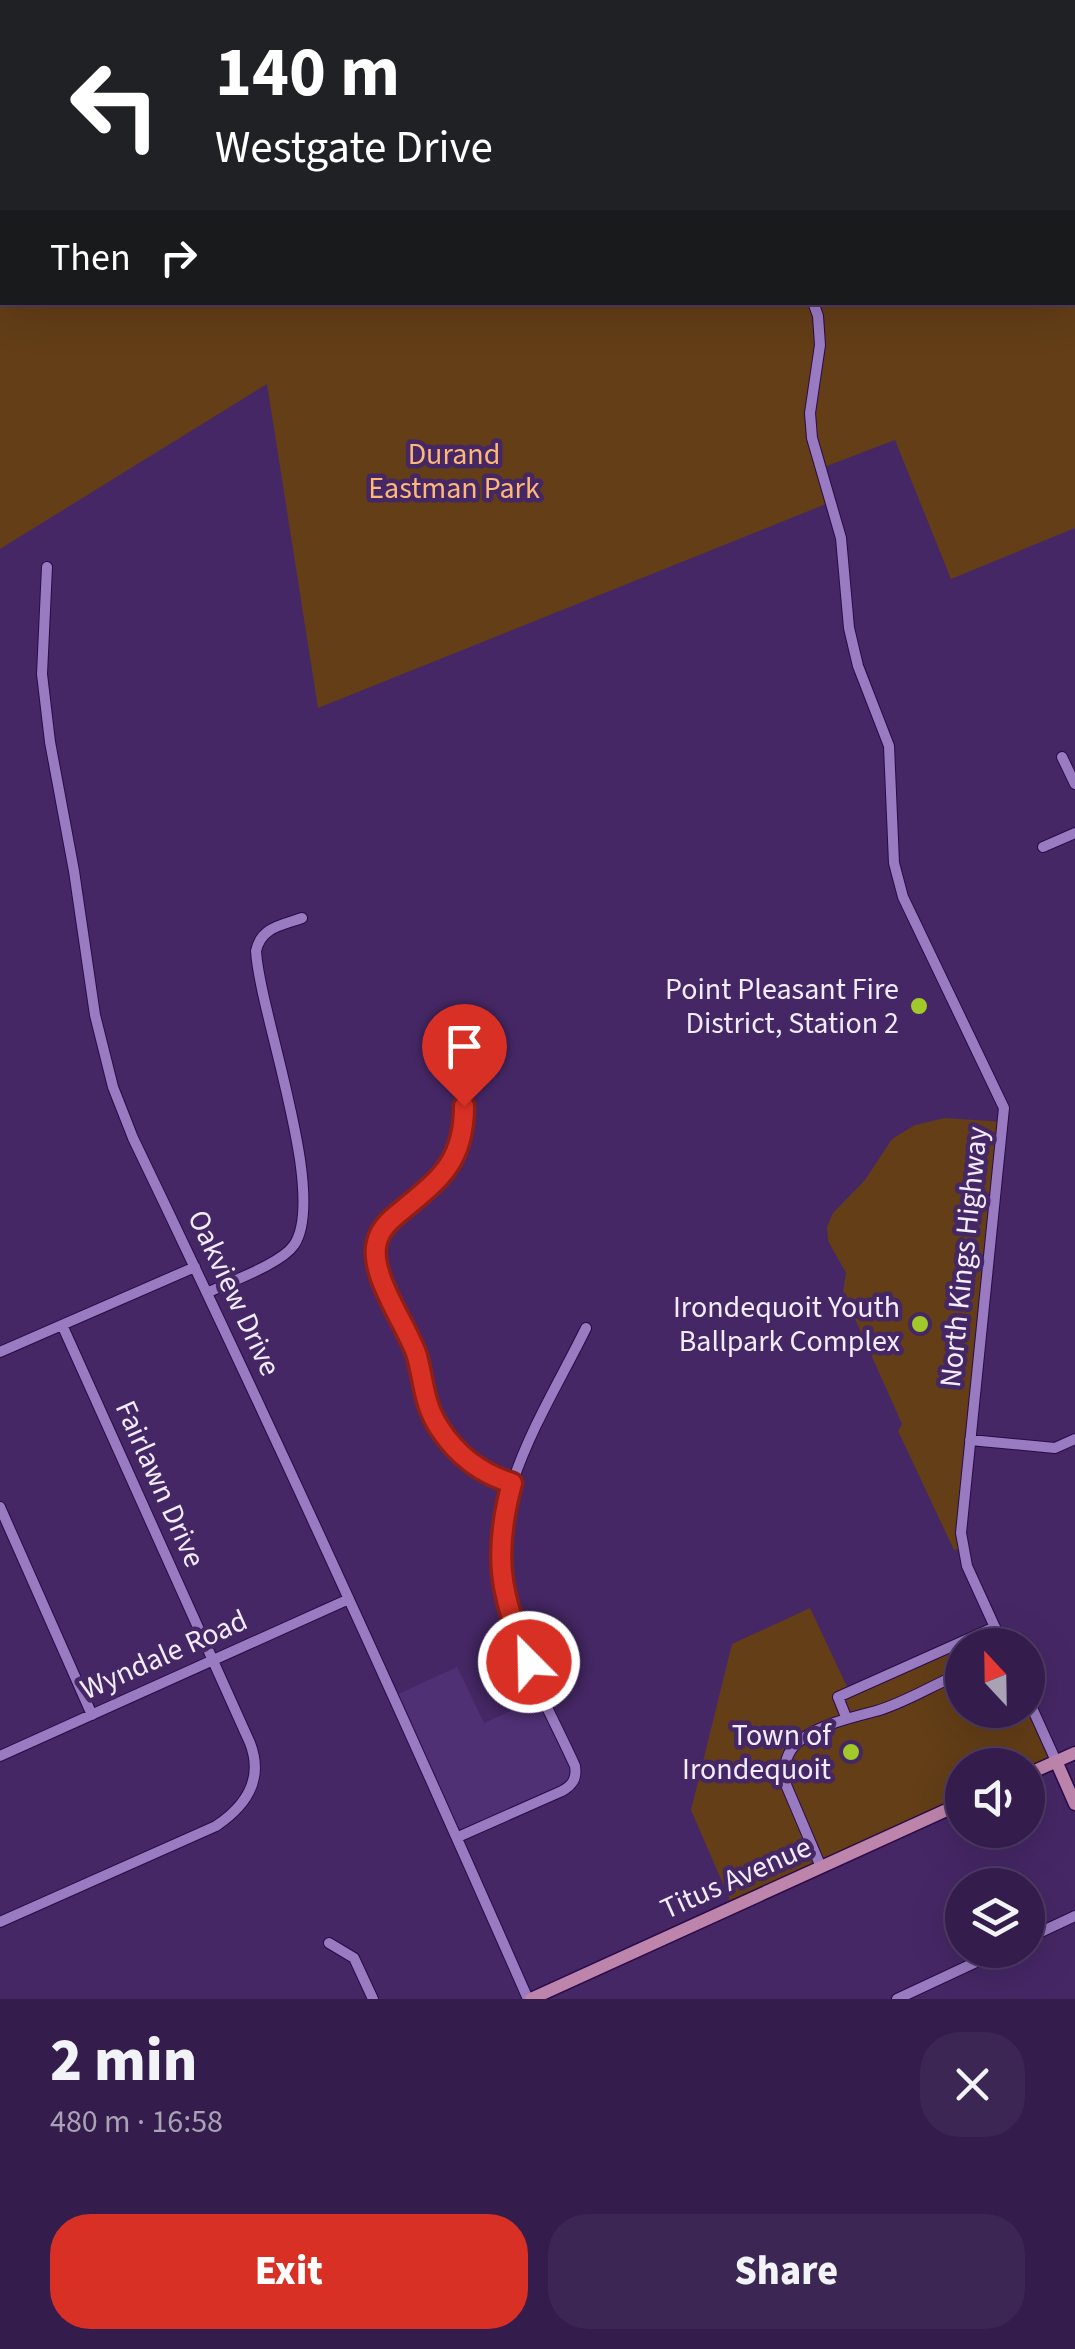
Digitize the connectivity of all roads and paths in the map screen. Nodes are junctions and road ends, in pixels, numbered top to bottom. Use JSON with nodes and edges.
{"nodes":[{"id":1,"x":814,"y":305,"type":"edge"},
{"id":2,"x":47,"y":568,"type":"dead end"},
{"id":3,"x":1062,"y":757,"type":"dead end"},
{"id":4,"x":1075,"y":784,"type":"edge"},
{"id":5,"x":1075,"y":833,"type":"edge"},
{"id":6,"x":1043,"y":847,"type":"dead end"},
{"id":7,"x":302,"y":918,"type":"dead end"},
{"id":8,"x":463,"y":1052,"type":"dead end"},
{"id":9,"x":194,"y":1267,"type":"junction"},
{"id":10,"x":207,"y":1292,"type":"junction"},
{"id":11,"x":63,"y":1327,"type":"junction"},
{"id":12,"x":586,"y":1328,"type":"dead end"},
{"id":13,"x":0,"y":1352,"type":"edge"},
{"id":14,"x":1075,"y":1439,"type":"edge"},
{"id":15,"x":970,"y":1440,"type":"junction"},
{"id":16,"x":512,"y":1483,"type":"junction"},
{"id":17,"x":0,"y":1507,"type":"edge"},
{"id":18,"x":349,"y":1599,"type":"junction"},
{"id":19,"x":995,"y":1627,"type":"edge"},
{"id":20,"x":945,"y":1653,"type":"edge"},
{"id":21,"x":212,"y":1661,"type":"junction"},
{"id":22,"x":945,"y":1681,"type":"edge"},
{"id":23,"x":92,"y":1715,"type":"junction"},
{"id":24,"x":846,"y":1718,"type":"junction"},
{"id":25,"x":1041,"y":1728,"type":"edge"},
{"id":26,"x":1075,"y":1753,"type":"edge"},
{"id":27,"x":0,"y":1756,"type":"edge"},
{"id":28,"x":1056,"y":1762,"type":"junction"},
{"id":29,"x":1045,"y":1767,"type":"edge"},
{"id":30,"x":1075,"y":1804,"type":"edge"},
{"id":31,"x":945,"y":1812,"type":"edge"},
{"id":32,"x":458,"y":1836,"type":"junction"},
{"id":33,"x":821,"y":1867,"type":"junction"},
{"id":34,"x":1075,"y":1916,"type":"edge"},
{"id":35,"x":0,"y":1922,"type":"edge"},
{"id":36,"x":1045,"y":1930,"type":"edge"},
{"id":37,"x":329,"y":1943,"type":"dead end"},
{"id":38,"x":963,"y":1968,"type":"edge"},
{"id":39,"x":372,"y":1999,"type":"edge"},
{"id":40,"x":529,"y":1999,"type":"edge"},
{"id":41,"x":896,"y":1999,"type":"edge"}],
"edges":[{"from":1,"to":15,"type":"street","name":"North Kings Highway"},
{"from":2,"to":9,"type":"street","name":"Oakview Drive"},
{"from":3,"to":4,"type":"street"},
{"from":5,"to":6,"type":"street"},
{"from":7,"to":10,"type":"street"},
{"from":8,"to":16,"type":"street"},
{"from":9,"to":10,"type":"street","name":"Oakview Drive"},
{"from":9,"to":11,"type":"street"},
{"from":10,"to":18,"type":"street","name":"Oakview Drive"},
{"from":11,"to":13,"type":"street"},
{"from":11,"to":21,"type":"street","name":"Fairlawn Drive"},
{"from":12,"to":16,"type":"street"},
{"from":14,"to":15,"type":"street"},
{"from":15,"to":19,"type":"street","name":"North Kings Highway"},
{"from":16,"to":32,"type":"street"},
{"from":17,"to":23,"type":"street"},
{"from":18,"to":21,"type":"street","name":"Wyndale Road"},
{"from":18,"to":32,"type":"street","name":"Oakview Drive"},
{"from":20,"to":24,"type":"street"},
{"from":21,"to":23,"type":"street","name":"Wyndale Road"},
{"from":21,"to":35,"type":"street","name":"Fairlawn Drive"},
{"from":22,"to":24,"type":"street"},
{"from":23,"to":27,"type":"street","name":"Wyndale Road"},
{"from":24,"to":33,"type":"street"},
{"from":25,"to":28,"type":"street"},
{"from":26,"to":28,"type":"main road"},
{"from":28,"to":29,"type":"main road"},
{"from":28,"to":30,"type":"main road"},
{"from":31,"to":33,"type":"main road","name":"Titus Avenue"},
{"from":32,"to":40,"type":"street","name":"Oakview Drive"},
{"from":33,"to":40,"type":"main road","name":"Titus Avenue"},
{"from":34,"to":36,"type":"street"},
{"from":37,"to":39,"type":"street"},
{"from":38,"to":41,"type":"street"}]}
